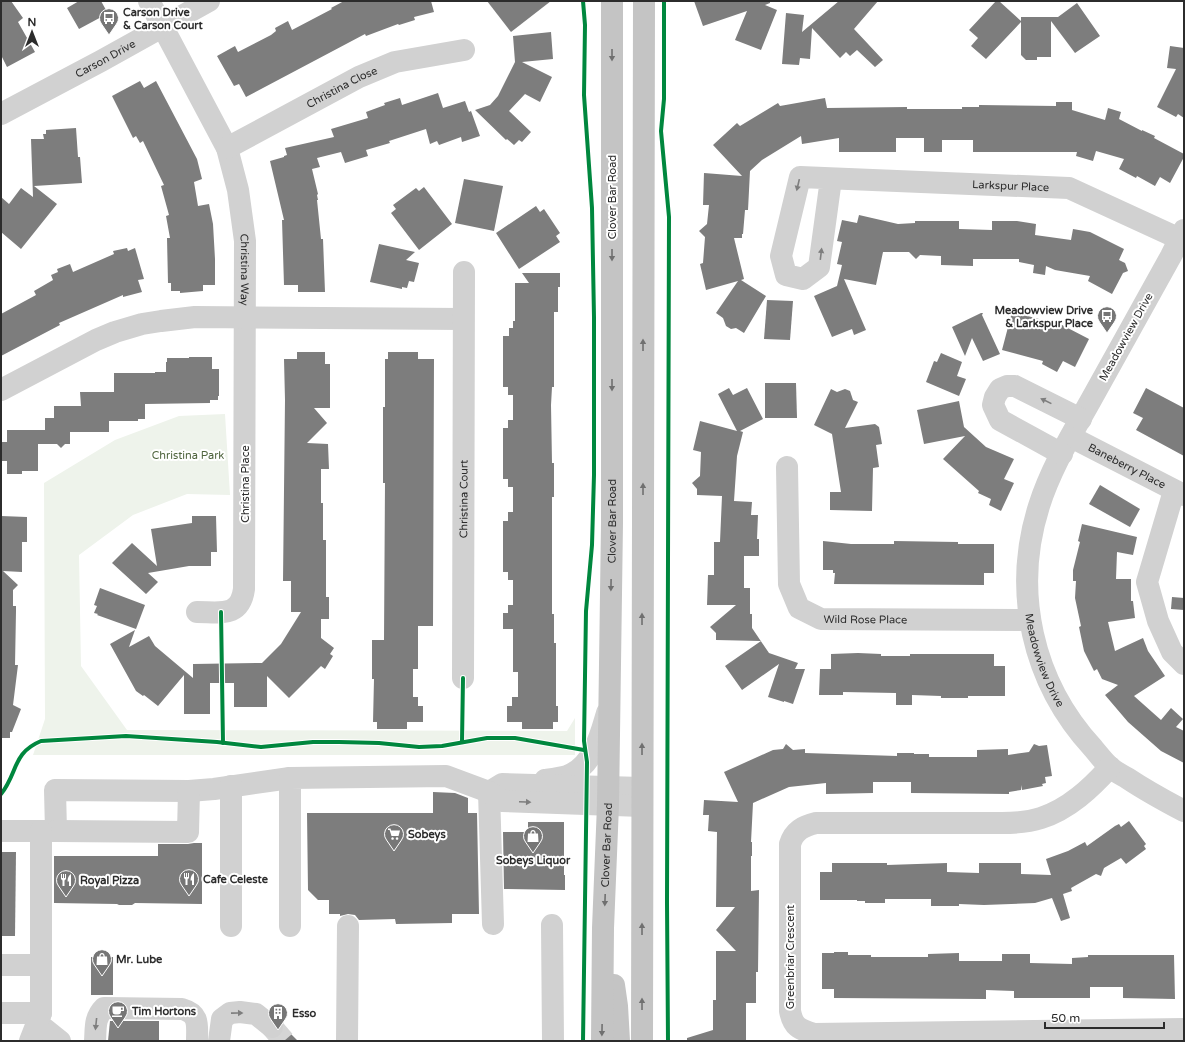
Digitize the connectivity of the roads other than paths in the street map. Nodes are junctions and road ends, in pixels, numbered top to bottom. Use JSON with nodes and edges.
{"nodes":[{"id":1,"x":149,"y":1,"type":"edge"},
{"id":2,"x":209,"y":1,"type":"edge"},
{"id":3,"x":644,"y":1,"type":"edge"},
{"id":4,"x":611,"y":6,"type":"edge"},
{"id":5,"x":162,"y":27,"type":"junction"},
{"id":6,"x":464,"y":50,"type":"dead end"},
{"id":7,"x":1,"y":114,"type":"edge"},
{"id":8,"x":227,"y":148,"type":"junction"},
{"id":9,"x":831,"y":178,"type":"dead end"},
{"id":10,"x":1180,"y":247,"type":"edge"},
{"id":11,"x":464,"y":272,"type":"dead end"},
{"id":12,"x":246,"y":318,"type":"junction"},
{"id":13,"x":464,"y":319,"type":"junction"},
{"id":14,"x":1,"y":390,"type":"edge"},
{"id":15,"x":1071,"y":436,"type":"junction"},
{"id":16,"x":787,"y":467,"type":"dead end"},
{"id":17,"x":1179,"y":493,"type":"edge"},
{"id":18,"x":197,"y":612,"type":"dead end"},
{"id":19,"x":1030,"y":620,"type":"junction"},
{"id":20,"x":1184,"y":664,"type":"edge"},
{"id":21,"x":463,"y":678,"type":"dead end"},
{"id":22,"x":609,"y":706,"type":"junction"},
{"id":23,"x":1110,"y":767,"type":"junction"},
{"id":24,"x":290,"y":778,"type":"junction"},
{"id":25,"x":523,"y":785,"type":"junction"},
{"id":26,"x":231,"y":786,"type":"junction"},
{"id":27,"x":189,"y":791,"type":"junction"},
{"id":28,"x":489,"y":792,"type":"junction"},
{"id":29,"x":608,"y":796,"type":"junction"},
{"id":30,"x":642,"y":797,"type":"junction"},
{"id":31,"x":1184,"y":811,"type":"edge"},
{"id":32,"x":1,"y":831,"type":"edge"},
{"id":33,"x":49,"y":831,"type":"junction"},
{"id":34,"x":493,"y":924,"type":"dead end"},
{"id":35,"x":552,"y":925,"type":"dead end"},
{"id":36,"x":231,"y":926,"type":"dead end"},
{"id":37,"x":290,"y":926,"type":"dead end"},
{"id":38,"x":348,"y":926,"type":"dead end"},
{"id":39,"x":603,"y":928,"type":"junction"},
{"id":40,"x":1,"y":965,"type":"edge"},
{"id":41,"x":41,"y":965,"type":"junction"},
{"id":42,"x":1,"y":1013,"type":"edge"},
{"id":43,"x":272,"y":1027,"type":"tunnel mouth"},
{"id":44,"x":1184,"y":1029,"type":"edge"},
{"id":45,"x":37,"y":1030,"type":"edge"},
{"id":46,"x":60,"y":1041,"type":"edge"},
{"id":47,"x":95,"y":1041,"type":"edge"},
{"id":48,"x":197,"y":1041,"type":"edge"},
{"id":49,"x":219,"y":1041,"type":"edge"},
{"id":50,"x":347,"y":1041,"type":"edge"},
{"id":51,"x":553,"y":1041,"type":"edge"},
{"id":52,"x":602,"y":1041,"type":"edge"},
{"id":53,"x":619,"y":1041,"type":"edge"},
{"id":54,"x":642,"y":1041,"type":"edge"}],
"edges":[{"from":1,"to":5,"type":"street","name":"Christina Way"},
{"from":2,"to":5,"type":"street","name":"Carson Drive"},
{"from":30,"to":3,"type":"main road","one_way":true},
{"from":4,"to":22,"type":"main road","name":"Clover Bar Road","one_way":true},
{"from":5,"to":7,"type":"street","name":"Carson Drive"},
{"from":5,"to":8,"type":"street","name":"Christina Way"},
{"from":6,"to":8,"type":"street","name":"Christina Close"},
{"from":8,"to":12,"type":"street","name":"Christina Way"},
{"from":9,"to":10,"type":"street","name":"Larkspur Place"},
{"from":10,"to":15,"type":"street","name":"Meadowview Drive"},
{"from":11,"to":13,"type":"street","name":"Christina Court"},
{"from":12,"to":13,"type":"street"},
{"from":12,"to":14,"type":"street","name":"Christina Way"},
{"from":12,"to":18,"type":"street","name":"Christina Place"},
{"from":13,"to":21,"type":"street","name":"Christina Court"},
{"from":15,"to":17,"type":"street","name":"Baneberry Place"},
{"from":15,"to":19,"type":"street","name":"Meadowview Drive"},
{"from":16,"to":19,"type":"street","name":"Wild Rose Place"},
{"from":17,"to":20,"type":"street"},
{"from":19,"to":23,"type":"street","name":"Meadowview Drive"},
{"from":22,"to":25,"type":"street"},
{"from":22,"to":29,"type":"main road","name":"Clover Bar Road"},
{"from":23,"to":31,"type":"street","name":"Meadowview Drive"},
{"from":23,"to":44,"type":"street","name":"Greenbriar Crescent"},
{"from":24,"to":26,"type":"street"},
{"from":24,"to":28,"type":"street"},
{"from":24,"to":37,"type":"street"},
{"from":25,"to":28,"type":"street"},
{"from":25,"to":29,"type":"street"},
{"from":26,"to":27,"type":"street"},
{"from":26,"to":36,"type":"street"},
{"from":27,"to":33,"type":"street"},
{"from":27,"to":33,"type":"street"},
{"from":28,"to":29,"type":"street","one_way":true},
{"from":28,"to":34,"type":"street"},
{"from":29,"to":30,"type":"street"},
{"from":29,"to":39,"type":"main road","name":"Clover Bar Road","one_way":true},
{"from":54,"to":30,"type":"main road","one_way":true},
{"from":32,"to":33,"type":"street"},
{"from":33,"to":41,"type":"street"},
{"from":35,"to":51,"type":"street"},
{"from":38,"to":50,"type":"street"},
{"from":39,"to":52,"type":"main road","name":"Clover Bar Road","one_way":true},
{"from":39,"to":53,"type":"main road"},
{"from":40,"to":41,"type":"street"},
{"from":41,"to":45,"type":"street"},
{"from":42,"to":45,"type":"street"},
{"from":49,"to":43,"type":"street","one_way":true},
{"from":45,"to":46,"type":"street"},
{"from":48,"to":47,"type":"street","one_way":true}]}
